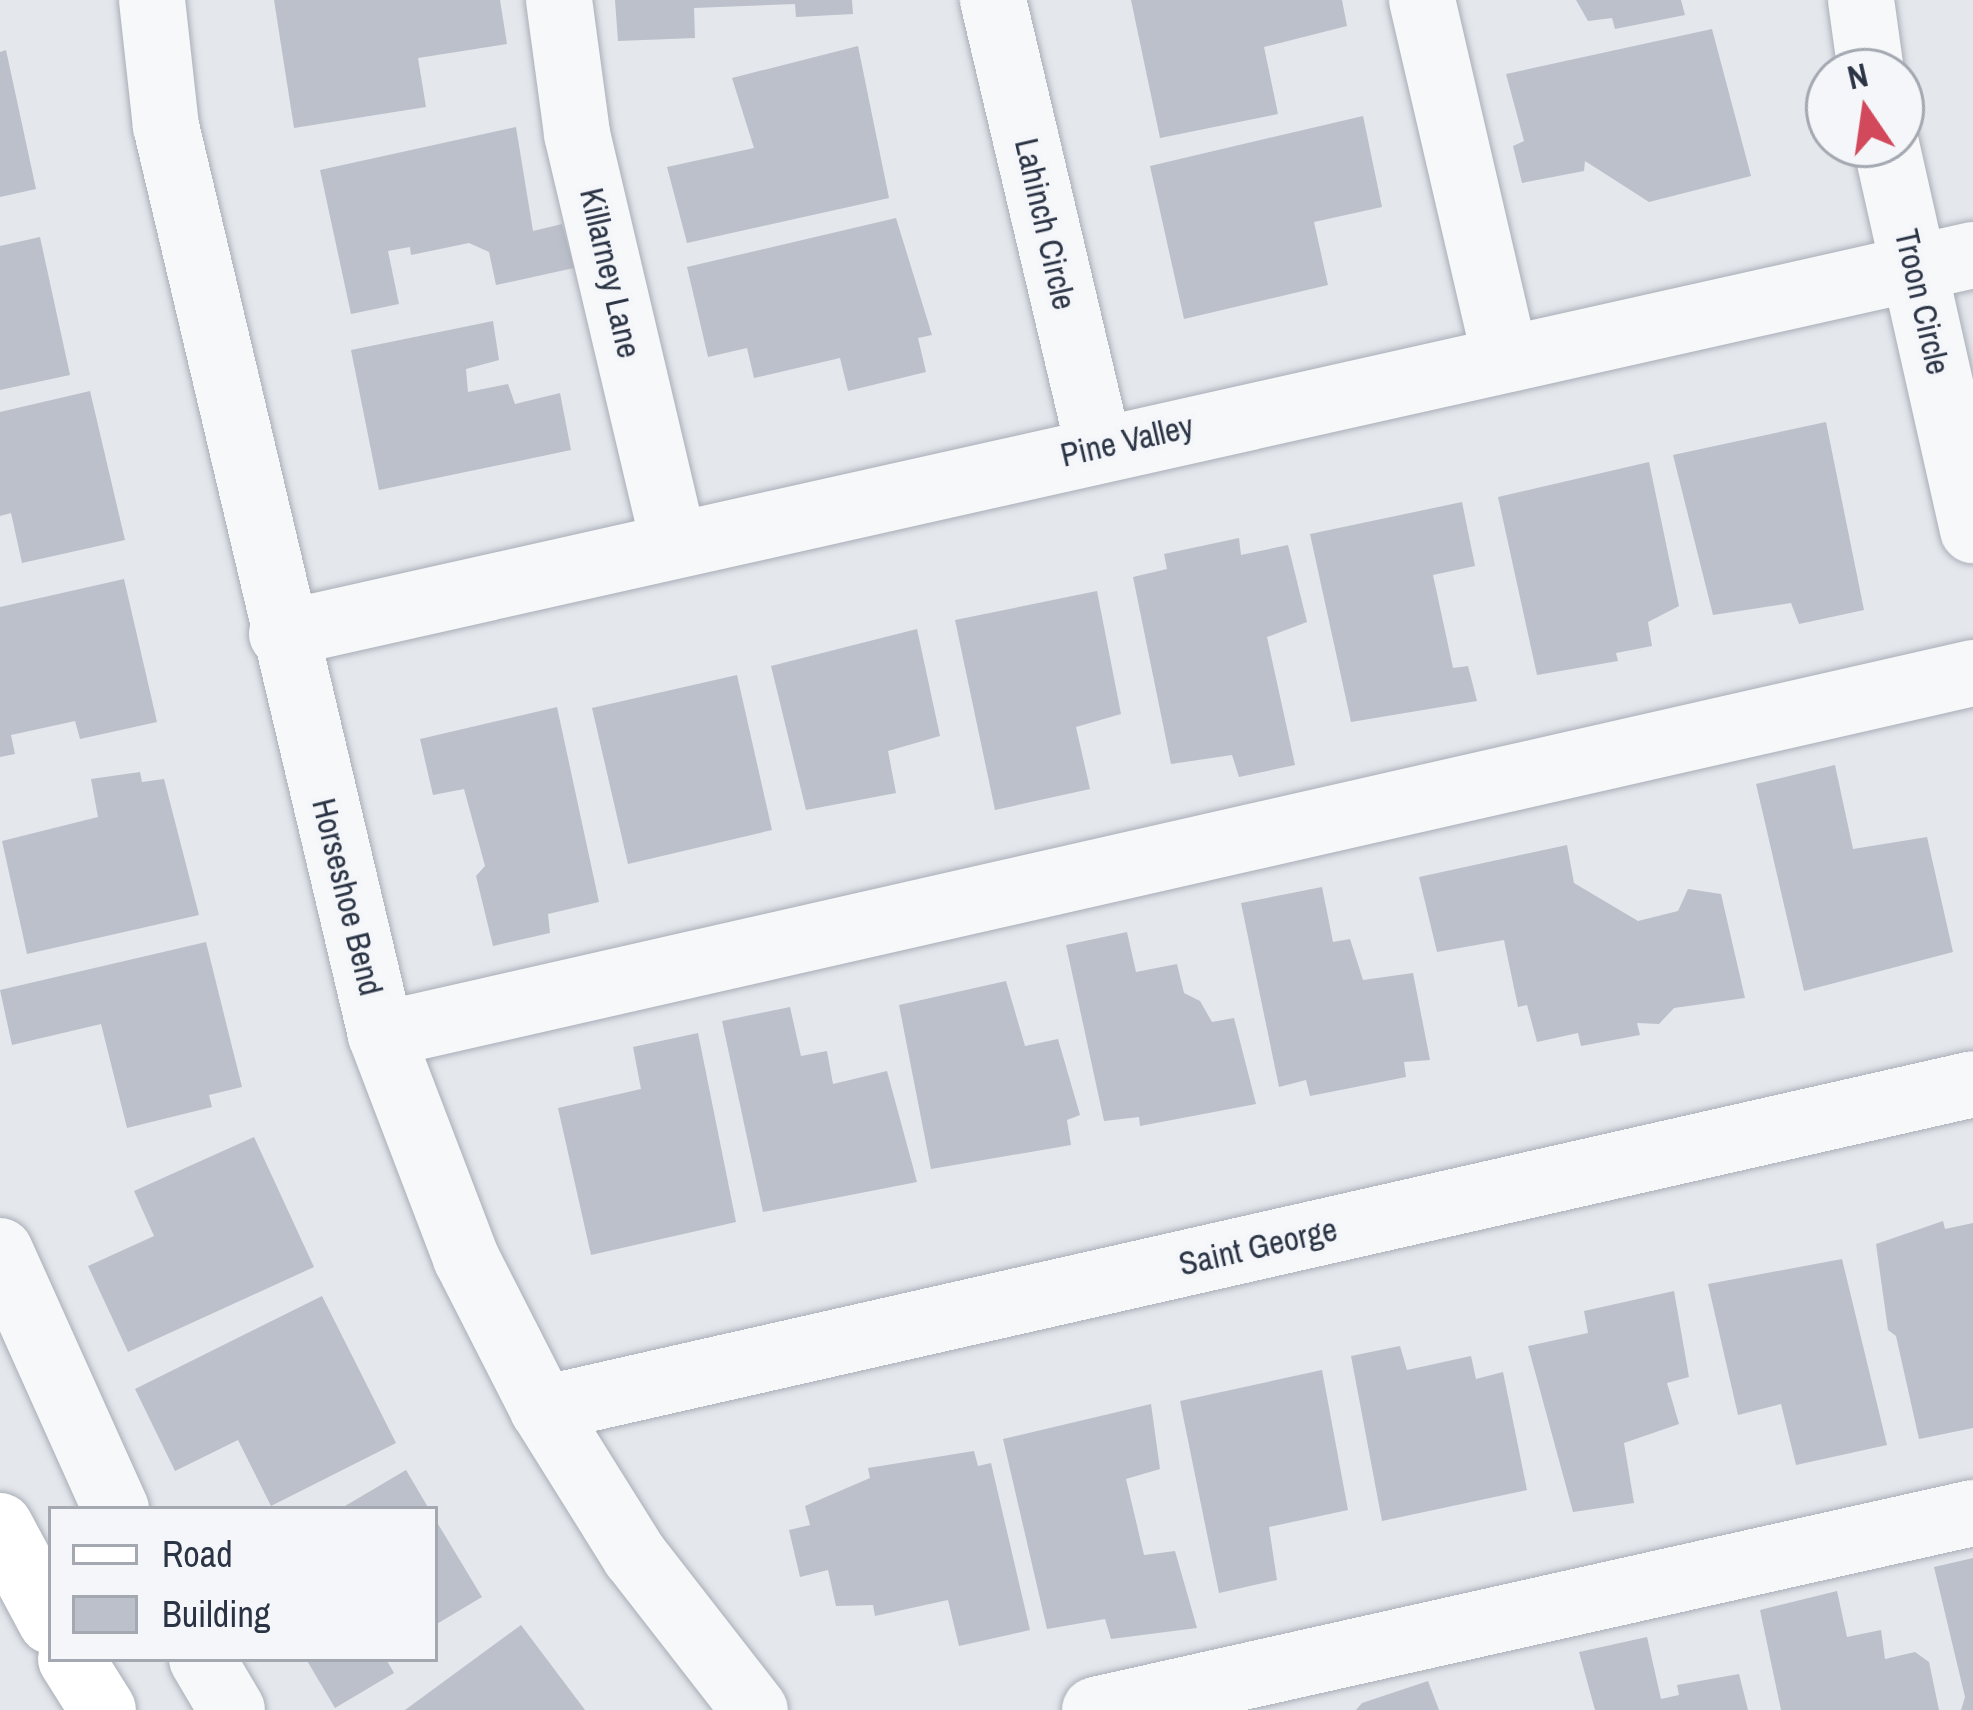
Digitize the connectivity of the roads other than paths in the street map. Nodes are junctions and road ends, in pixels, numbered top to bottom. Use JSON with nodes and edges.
{"nodes":[{"id":1,"x":152,"y":0,"type":"edge"},
{"id":2,"x":559,"y":0,"type":"edge"},
{"id":3,"x":993,"y":0,"type":"edge"},
{"id":4,"x":1422,"y":0,"type":"edge"},
{"id":5,"x":1861,"y":0,"type":"edge"},
{"id":6,"x":1867,"y":48,"type":"edge"},
{"id":7,"x":1898,"y":168,"type":"edge"},
{"id":8,"x":1944,"y":262,"type":"edge"},
{"id":9,"x":1505,"y":356,"type":"junction"},
{"id":10,"x":1099,"y":448,"type":"junction"},
{"id":11,"x":1973,"y":530,"type":"edge"},
{"id":12,"x":674,"y":544,"type":"junction"},
{"id":13,"x":281,"y":634,"type":"junction"},
{"id":14,"x":1973,"y":673,"type":"edge"},
{"id":15,"x":381,"y":1035,"type":"junction"},
{"id":16,"x":1973,"y":1084,"type":"edge"},
{"id":17,"x":0,"y":1251,"type":"edge"},
{"id":18,"x":543,"y":1409,"type":"junction"},
{"id":19,"x":115,"y":1506,"type":"edge"},
{"id":20,"x":1973,"y":1513,"type":"edge"},
{"id":21,"x":0,"y":1526,"type":"edge"},
{"id":22,"x":48,"y":1615,"type":"edge"},
{"id":23,"x":73,"y":1662,"type":"edge"},
{"id":24,"x":204,"y":1662,"type":"edge"},
{"id":25,"x":743,"y":1706,"type":"edge"},
{"id":26,"x":104,"y":1710,"type":"edge"},
{"id":27,"x":232,"y":1710,"type":"edge"},
{"id":28,"x":1095,"y":1710,"type":"edge"}],
"edges":[{"from":1,"to":13,"type":"street","name":"Horseshoe Bend"},
{"from":2,"to":12,"type":"street","name":"Killarney Lane"},
{"from":3,"to":10,"type":"street","name":"Lahinch Circle"},
{"from":4,"to":9,"type":"street"},
{"from":5,"to":6,"type":"street"},
{"from":7,"to":8,"type":"street","name":"Troon Circle"},
{"from":8,"to":9,"type":"street","name":"Pine Valley"},
{"from":8,"to":11,"type":"street","name":"Troon Circle"},
{"from":9,"to":10,"type":"street","name":"Pine Valley"},
{"from":10,"to":12,"type":"street","name":"Pine Valley"},
{"from":12,"to":13,"type":"street","name":"Pine Valley"},
{"from":13,"to":15,"type":"street","name":"Horseshoe Bend"},
{"from":14,"to":15,"type":"street"},
{"from":15,"to":18,"type":"street","name":"Horseshoe Bend"},
{"from":16,"to":18,"type":"street","name":"Saint George"},
{"from":17,"to":19,"type":"street"},
{"from":18,"to":25,"type":"street","name":"Horseshoe Bend"},
{"from":20,"to":28,"type":"street"},
{"from":21,"to":22,"type":"main road"},
{"from":23,"to":26,"type":"main road"},
{"from":24,"to":27,"type":"street"}]}
